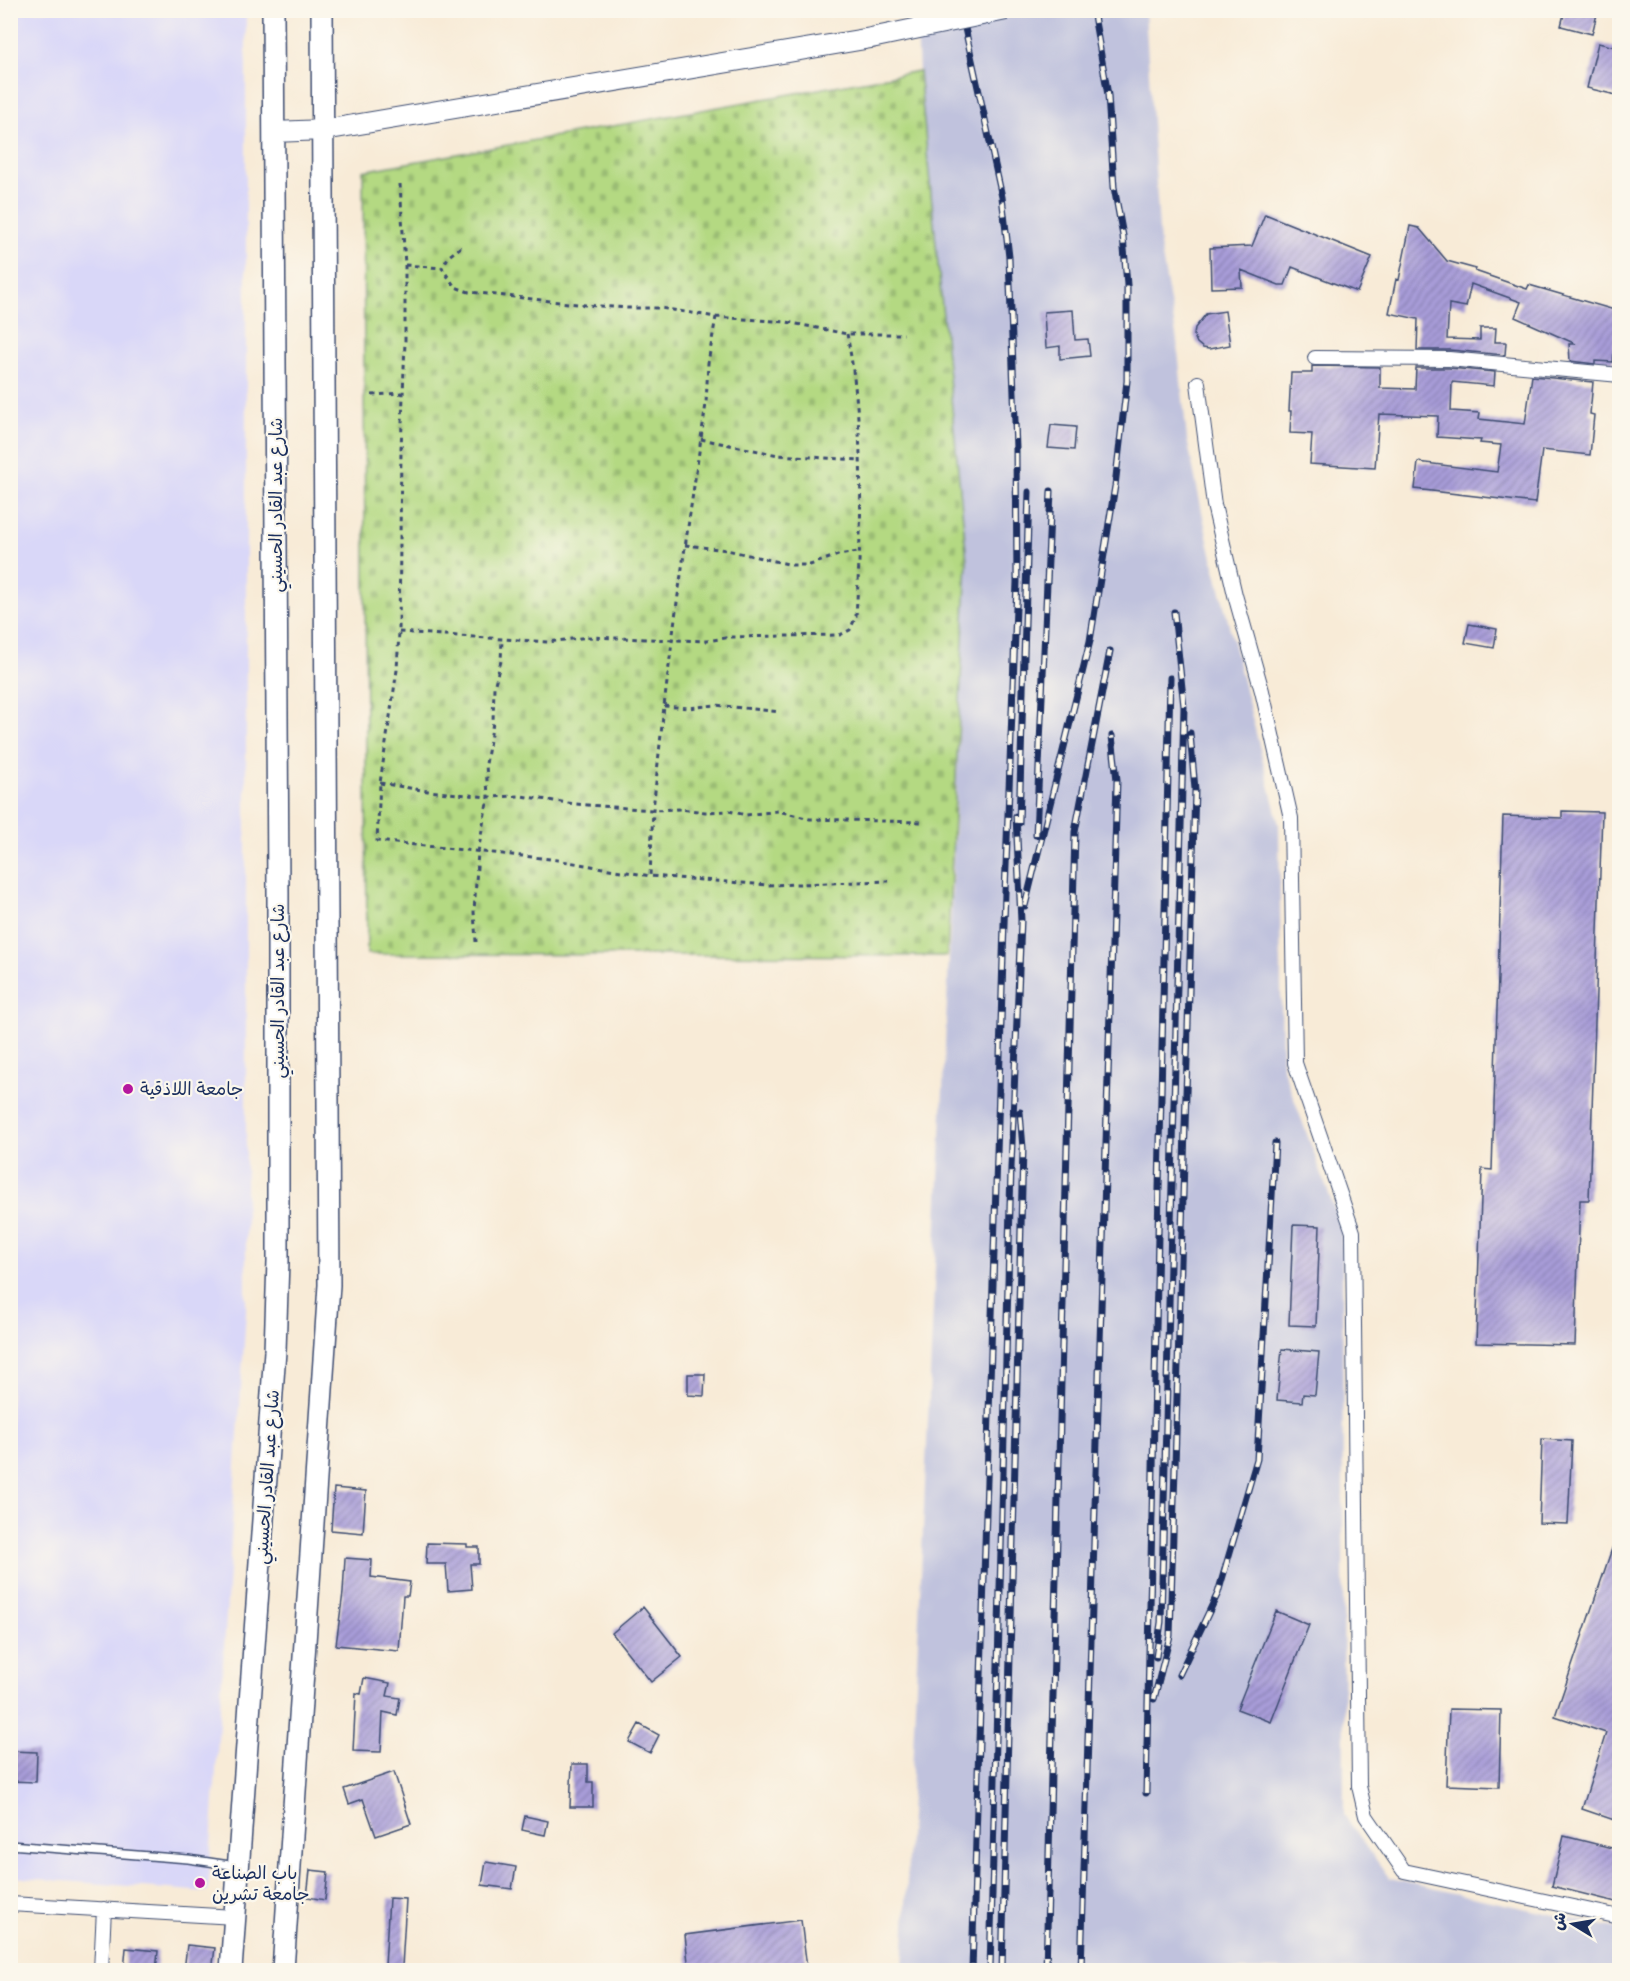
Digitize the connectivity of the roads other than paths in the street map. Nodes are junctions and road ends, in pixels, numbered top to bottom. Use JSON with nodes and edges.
{"nodes":[{"id":1,"x":273,"y":10,"type":"edge"},
{"id":2,"x":322,"y":10,"type":"edge"},
{"id":3,"x":1006,"y":10,"type":"edge"},
{"id":4,"x":324,"y":130,"type":"junction"},
{"id":5,"x":274,"y":132,"type":"junction"},
{"id":6,"x":1315,"y":357,"type":"dead end"},
{"id":7,"x":1620,"y":375,"type":"edge"},
{"id":8,"x":1198,"y":383,"type":"dead end"},
{"id":9,"x":10,"y":1845,"type":"edge"},
{"id":10,"x":239,"y":1866,"type":"junction"},
{"id":11,"x":10,"y":1904,"type":"edge"},
{"id":12,"x":104,"y":1909,"type":"junction"},
{"id":13,"x":235,"y":1917,"type":"junction"},
{"id":14,"x":1620,"y":1917,"type":"edge"},
{"id":15,"x":101,"y":1971,"type":"edge"},
{"id":16,"x":231,"y":1971,"type":"edge"},
{"id":17,"x":283,"y":1971,"type":"edge"}],
"edges":[{"from":1,"to":5,"type":"main road","name":"شارع عبد القادر الحسيني"},
{"from":2,"to":4,"type":"main road"},
{"from":3,"to":4,"type":"street","bridge":true},
{"from":4,"to":5,"type":"street"},
{"from":4,"to":17,"type":"main road"},
{"from":5,"to":10,"type":"main road","name":"شارع عبد القادر الحسيني"},
{"from":6,"to":7,"type":"street"},
{"from":8,"to":14,"type":"street"},
{"from":9,"to":10,"type":"lane"},
{"from":10,"to":13,"type":"main road","name":"شارع عبد القادر الحسيني"},
{"from":11,"to":12,"type":"street"},
{"from":12,"to":13,"type":"street"},
{"from":12,"to":15,"type":"street"},
{"from":13,"to":16,"type":"main road","name":"شارع عبد القادر الحسيني"}]}
